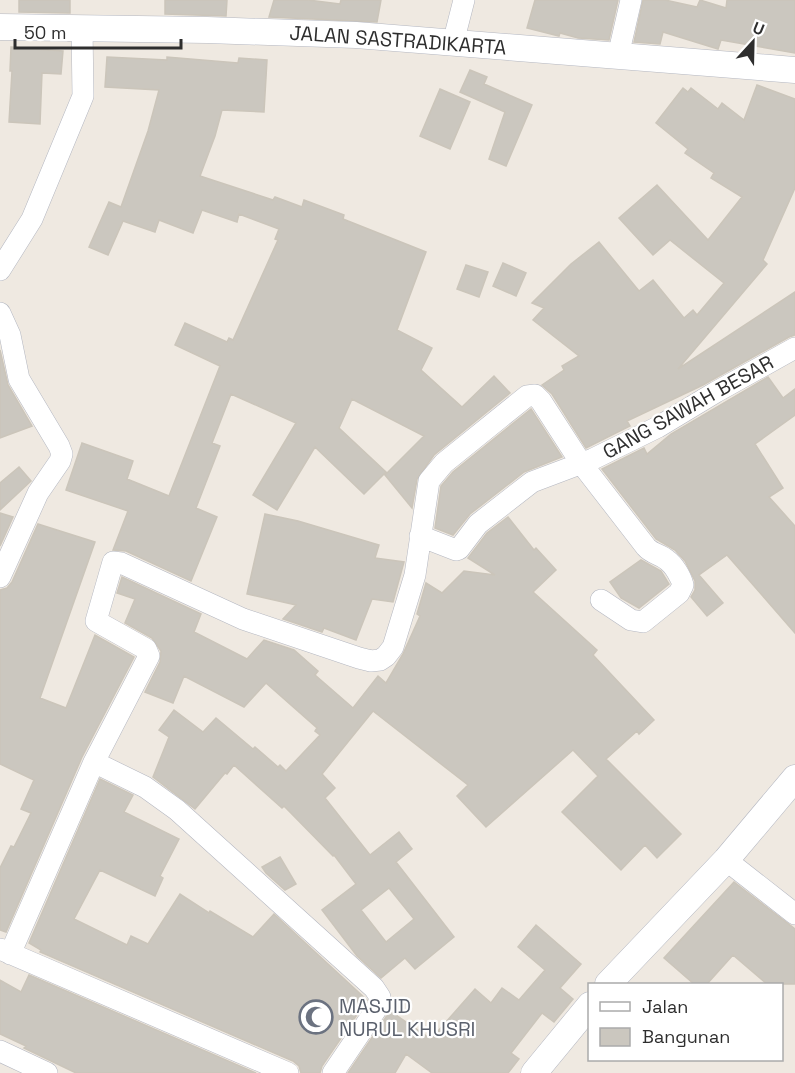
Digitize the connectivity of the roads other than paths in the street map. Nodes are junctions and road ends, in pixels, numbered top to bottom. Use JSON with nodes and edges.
{"nodes":[{"id":1,"x":464,"y":0,"type":"edge"},
{"id":2,"x":631,"y":0,"type":"edge"},
{"id":3,"x":0,"y":27,"type":"edge"},
{"id":4,"x":82,"y":28,"type":"junction"},
{"id":5,"x":453,"y":43,"type":"junction"},
{"id":6,"x":618,"y":56,"type":"junction"},
{"id":7,"x":795,"y":70,"type":"edge"},
{"id":8,"x":0,"y":270,"type":"edge"},
{"id":9,"x":0,"y":313,"type":"edge"},
{"id":10,"x":795,"y":348,"type":"edge"},
{"id":11,"x":581,"y":463,"type":"junction"},
{"id":12,"x":420,"y":536,"type":"junction"},
{"id":13,"x":0,"y":577,"type":"edge"},
{"id":14,"x":601,"y":600,"type":"dead end"},
{"id":15,"x":94,"y":762,"type":"junction"},
{"id":16,"x":795,"y":778,"type":"edge"},
{"id":17,"x":726,"y":860,"type":"junction"},
{"id":18,"x":795,"y":914,"type":"edge"},
{"id":19,"x":5,"y":951,"type":"edge"},
{"id":20,"x":609,"y":983,"type":"edge"},
{"id":21,"x":588,"y":1007,"type":"edge"},
{"id":22,"x":0,"y":1051,"type":"edge"},
{"id":23,"x":47,"y":1073,"type":"edge"},
{"id":24,"x":288,"y":1073,"type":"edge"},
{"id":25,"x":333,"y":1073,"type":"edge"},
{"id":26,"x":534,"y":1073,"type":"edge"}],
"edges":[{"from":1,"to":5,"type":"street"},
{"from":2,"to":6,"type":"street"},
{"from":3,"to":4,"type":"street","name":"JALAN SASTRADIKARTA"},
{"from":4,"to":5,"type":"street","name":"JALAN SASTRADIKARTA"},
{"from":4,"to":8,"type":"street"},
{"from":5,"to":6,"type":"street","name":"JALAN SASTRADIKARTA"},
{"from":6,"to":7,"type":"street","name":"JALAN SASTRADIKARTA"},
{"from":9,"to":13,"type":"street"},
{"from":10,"to":11,"type":"street","name":"GANG SAWAH BESAR"},
{"from":11,"to":12,"type":"street","name":"GANG SAWAH BESAR"},
{"from":11,"to":12,"type":"street"},
{"from":11,"to":14,"type":"street"},
{"from":12,"to":15,"type":"street"},
{"from":15,"to":19,"type":"street"},
{"from":15,"to":25,"type":"street"},
{"from":16,"to":17,"type":"street"},
{"from":17,"to":18,"type":"street"},
{"from":17,"to":20,"type":"street"},
{"from":19,"to":24,"type":"street"},
{"from":21,"to":26,"type":"street"},
{"from":22,"to":23,"type":"street"}]}
